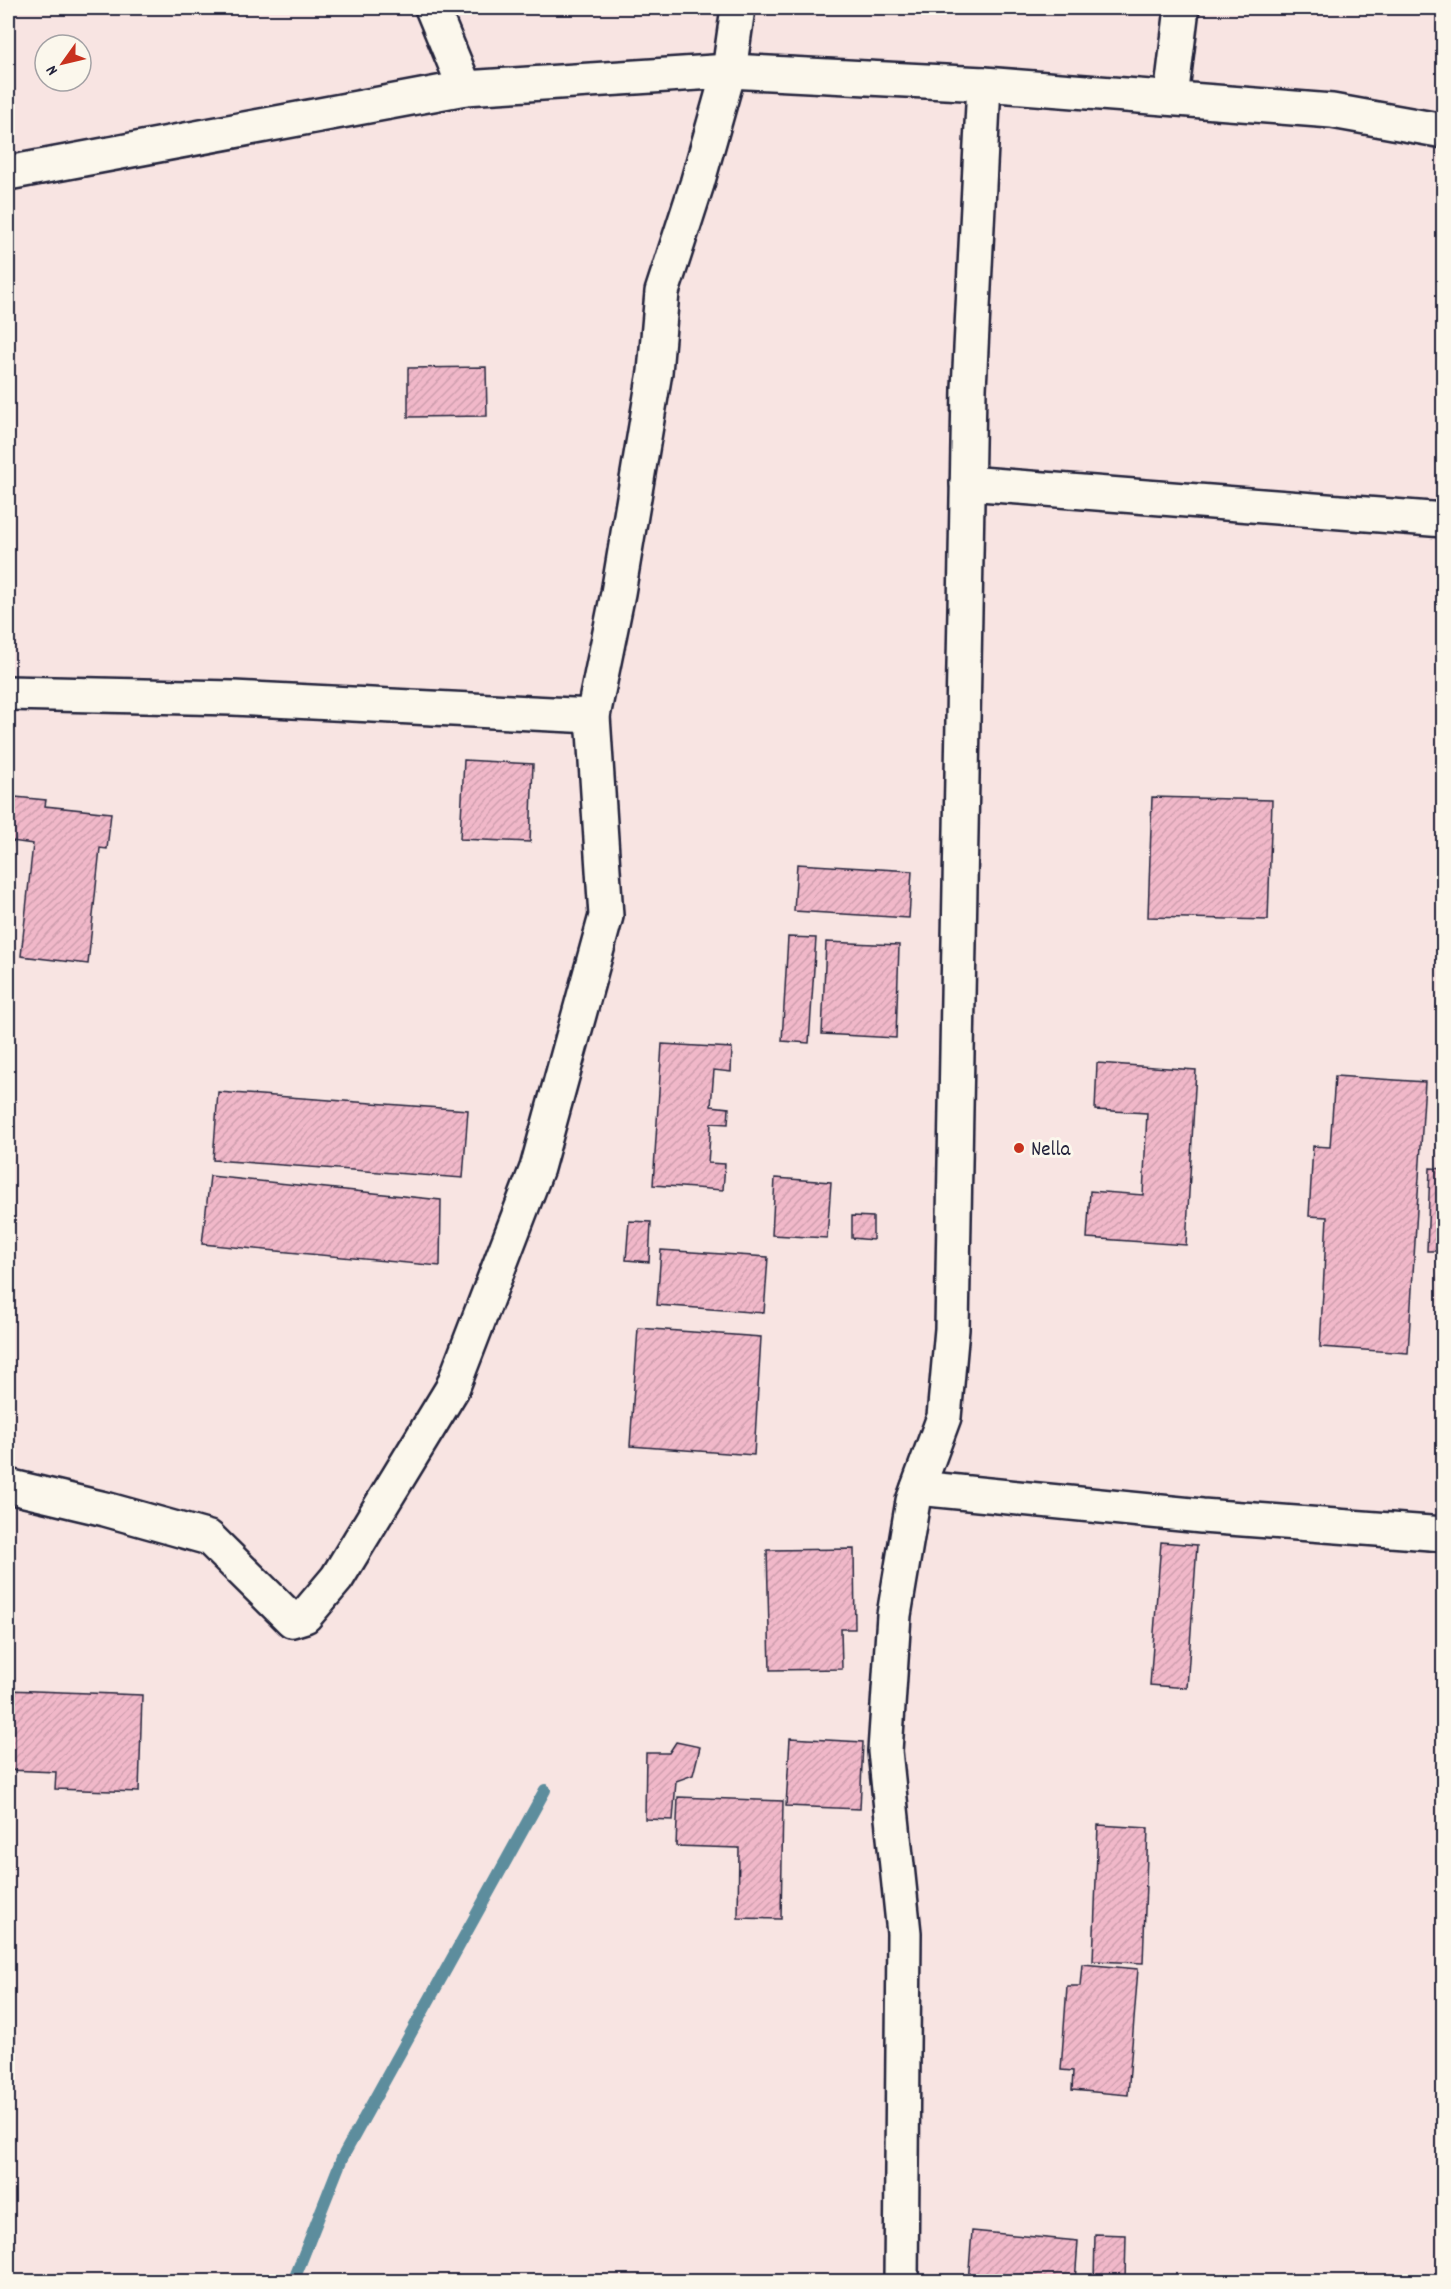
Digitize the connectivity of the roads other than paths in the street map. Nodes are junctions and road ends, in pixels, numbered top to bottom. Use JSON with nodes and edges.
{"nodes":[{"id":1,"x":432,"y":8,"type":"edge"},
{"id":2,"x":738,"y":8,"type":"edge"},
{"id":3,"x":1182,"y":8,"type":"edge"},
{"id":4,"x":729,"y":71,"type":"junction"},
{"id":5,"x":984,"y":84,"type":"junction"},
{"id":6,"x":465,"y":88,"type":"junction"},
{"id":7,"x":1171,"y":98,"type":"junction"},
{"id":8,"x":1443,"y":131,"type":"edge"},
{"id":9,"x":8,"y":173,"type":"edge"},
{"id":10,"x":967,"y":483,"type":"junction"},
{"id":11,"x":1443,"y":520,"type":"edge"},
{"id":12,"x":8,"y":693,"type":"edge"},
{"id":13,"x":593,"y":716,"type":"junction"},
{"id":14,"x":8,"y":1486,"type":"edge"},
{"id":15,"x":918,"y":1488,"type":"junction"},
{"id":16,"x":1443,"y":1534,"type":"edge"},
{"id":17,"x":901,"y":2282,"type":"edge"}],
"edges":[{"from":1,"to":6,"type":"street"},
{"from":2,"to":4,"type":"street"},
{"from":3,"to":7,"type":"street"},
{"from":4,"to":5,"type":"street"},
{"from":4,"to":6,"type":"street"},
{"from":4,"to":13,"type":"street"},
{"from":5,"to":7,"type":"street"},
{"from":5,"to":10,"type":"street"},
{"from":6,"to":9,"type":"street"},
{"from":7,"to":8,"type":"street"},
{"from":10,"to":11,"type":"street"},
{"from":10,"to":15,"type":"street"},
{"from":12,"to":13,"type":"street"},
{"from":13,"to":14,"type":"street"},
{"from":15,"to":16,"type":"street"},
{"from":15,"to":17,"type":"street"}]}
